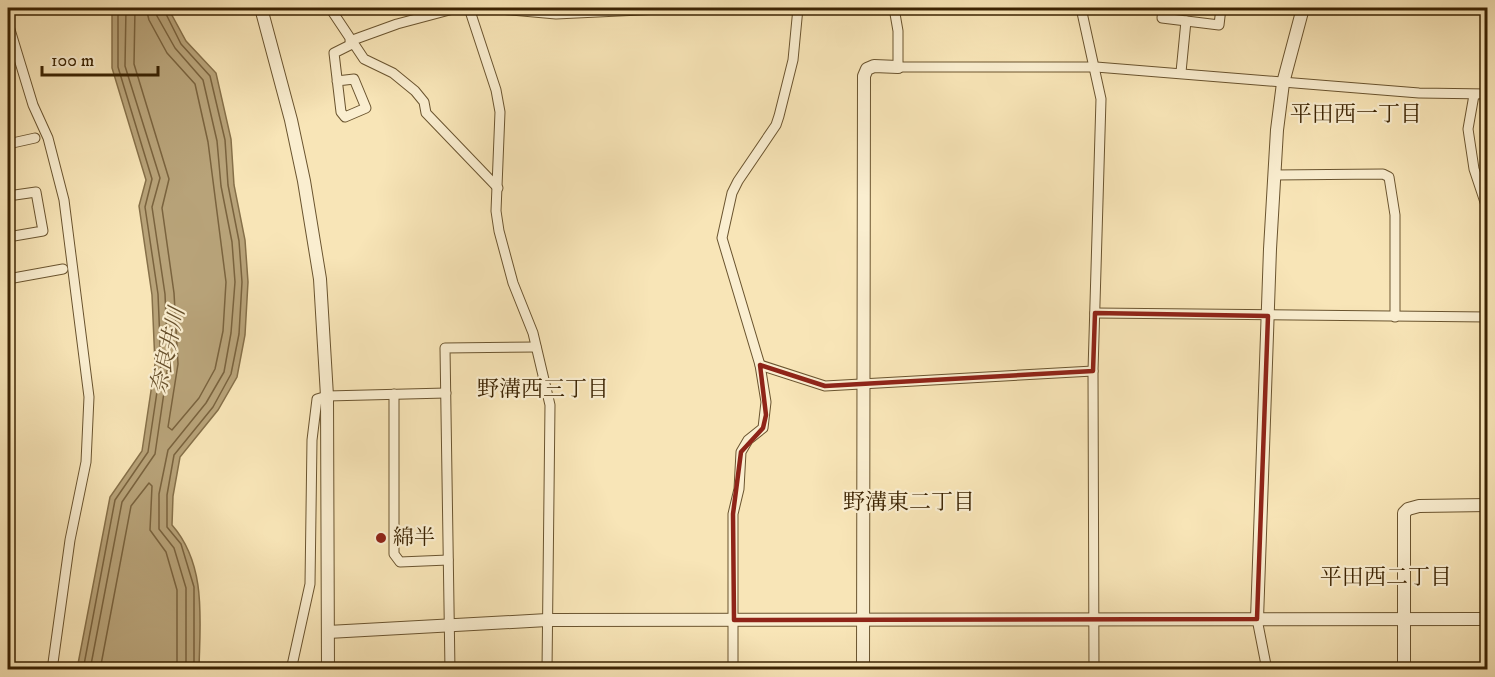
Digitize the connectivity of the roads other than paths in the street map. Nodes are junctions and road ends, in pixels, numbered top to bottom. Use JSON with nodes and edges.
{"nodes":[{"id":1,"x":261,"y":8,"type":"edge"},
{"id":2,"x":330,"y":8,"type":"edge"},
{"id":3,"x":457,"y":8,"type":"edge"},
{"id":4,"x":469,"y":8,"type":"edge"},
{"id":5,"x":489,"y":8,"type":"edge"},
{"id":6,"x":677,"y":8,"type":"edge"},
{"id":7,"x":798,"y":8,"type":"edge"},
{"id":8,"x":894,"y":8,"type":"edge"},
{"id":9,"x":1081,"y":8,"type":"edge"},
{"id":10,"x":1163,"y":8,"type":"edge"},
{"id":11,"x":1221,"y":8,"type":"edge"},
{"id":12,"x":1303,"y":8,"type":"edge"},
{"id":13,"x":1485,"y":8,"type":"edge"},
{"id":14,"x":1488,"y":15,"type":"edge"},
{"id":15,"x":1185,"y":21,"type":"junction"},
{"id":16,"x":8,"y":23,"type":"edge"},
{"id":17,"x":351,"y":43,"type":"junction"},
{"id":18,"x":898,"y":67,"type":"junction"},
{"id":19,"x":1096,"y":67,"type":"junction"},
{"id":20,"x":1181,"y":72,"type":"junction"},
{"id":21,"x":337,"y":81,"type":"dead end"},
{"id":22,"x":1283,"y":83,"type":"junction"},
{"id":23,"x":1488,"y":94,"type":"edge"},
{"id":24,"x":1474,"y":95,"type":"junction"},
{"id":25,"x":35,"y":138,"type":"dead end"},
{"id":26,"x":8,"y":144,"type":"edge"},
{"id":27,"x":1274,"y":175,"type":"junction"},
{"id":28,"x":498,"y":188,"type":"junction"},
{"id":29,"x":8,"y":196,"type":"edge"},
{"id":30,"x":1488,"y":211,"type":"edge"},
{"id":31,"x":8,"y":237,"type":"edge"},
{"id":32,"x":63,"y":269,"type":"dead end"},
{"id":33,"x":8,"y":279,"type":"edge"},
{"id":34,"x":1095,"y":314,"type":"junction"},
{"id":35,"x":1268,"y":316,"type":"junction"},
{"id":36,"x":1395,"y":317,"type":"junction"},
{"id":37,"x":1488,"y":317,"type":"edge"},
{"id":38,"x":536,"y":347,"type":"junction"},
{"id":39,"x":760,"y":365,"type":"junction"},
{"id":40,"x":1093,"y":371,"type":"junction"},
{"id":41,"x":864,"y":384,"type":"junction"},
{"id":42,"x":446,"y":393,"type":"junction"},
{"id":43,"x":394,"y":394,"type":"junction"},
{"id":44,"x":327,"y":396,"type":"junction"},
{"id":45,"x":8,"y":425,"type":"edge"},
{"id":46,"x":8,"y":431,"type":"edge"},
{"id":47,"x":8,"y":448,"type":"edge"},
{"id":48,"x":1488,"y":505,"type":"edge"},
{"id":49,"x":448,"y":561,"type":"junction"},
{"id":50,"x":1404,"y":618,"type":"junction"},
{"id":51,"x":1093,"y":619,"type":"junction"},
{"id":52,"x":1257,"y":619,"type":"junction"},
{"id":53,"x":1488,"y":619,"type":"edge"},
{"id":54,"x":547,"y":620,"type":"junction"},
{"id":55,"x":734,"y":620,"type":"junction"},
{"id":56,"x":863,"y":620,"type":"junction"},
{"id":57,"x":449,"y":626,"type":"junction"},
{"id":58,"x":328,"y":632,"type":"junction"},
{"id":59,"x":52,"y":669,"type":"edge"},
{"id":60,"x":291,"y":669,"type":"edge"},
{"id":61,"x":328,"y":669,"type":"edge"},
{"id":62,"x":450,"y":669,"type":"edge"},
{"id":63,"x":547,"y":669,"type":"edge"},
{"id":64,"x":734,"y":669,"type":"edge"},
{"id":65,"x":862,"y":669,"type":"edge"},
{"id":66,"x":1094,"y":669,"type":"edge"},
{"id":67,"x":1267,"y":669,"type":"edge"},
{"id":68,"x":1404,"y":669,"type":"edge"}],
"edges":[{"from":1,"to":44,"type":"street"},
{"from":2,"to":17,"type":"street"},
{"from":3,"to":17,"type":"street"},
{"from":4,"to":28,"type":"street"},
{"from":5,"to":6,"type":"street"},
{"from":7,"to":39,"type":"street"},
{"from":8,"to":18,"type":"street"},
{"from":9,"to":19,"type":"street"},
{"from":10,"to":15,"type":"street"},
{"from":11,"to":15,"type":"street"},
{"from":12,"to":22,"type":"street"},
{"from":13,"to":14,"type":"street"},
{"from":15,"to":20,"type":"street"},
{"from":16,"to":59,"type":"street"},
{"from":17,"to":21,"type":"street"},
{"from":17,"to":28,"type":"street"},
{"from":18,"to":19,"type":"street"},
{"from":18,"to":41,"type":"street"},
{"from":19,"to":20,"type":"street"},
{"from":19,"to":34,"type":"street"},
{"from":20,"to":22,"type":"street"},
{"from":22,"to":24,"type":"street"},
{"from":22,"to":27,"type":"street"},
{"from":23,"to":24,"type":"street"},
{"from":24,"to":30,"type":"street"},
{"from":25,"to":26,"type":"street"},
{"from":27,"to":35,"type":"street"},
{"from":27,"to":36,"type":"street"},
{"from":28,"to":38,"type":"street"},
{"from":29,"to":31,"type":"street"},
{"from":32,"to":33,"type":"street"},
{"from":34,"to":35,"type":"street"},
{"from":34,"to":40,"type":"street"},
{"from":35,"to":36,"type":"street"},
{"from":35,"to":52,"type":"street"},
{"from":36,"to":37,"type":"street"},
{"from":38,"to":42,"type":"street"},
{"from":38,"to":54,"type":"street"},
{"from":39,"to":41,"type":"street"},
{"from":39,"to":55,"type":"street"},
{"from":40,"to":41,"type":"street"},
{"from":40,"to":51,"type":"street"},
{"from":41,"to":56,"type":"street"},
{"from":42,"to":43,"type":"street"},
{"from":42,"to":49,"type":"street"},
{"from":43,"to":44,"type":"street"},
{"from":43,"to":49,"type":"street"},
{"from":44,"to":58,"type":"street"},
{"from":44,"to":60,"type":"street"},
{"from":45,"to":46,"type":"street"},
{"from":46,"to":47,"type":"street"},
{"from":48,"to":50,"type":"street"},
{"from":49,"to":57,"type":"street"},
{"from":50,"to":52,"type":"street"},
{"from":50,"to":53,"type":"street"},
{"from":50,"to":68,"type":"street"},
{"from":51,"to":52,"type":"street"},
{"from":51,"to":56,"type":"street"},
{"from":51,"to":66,"type":"street"},
{"from":52,"to":67,"type":"street"},
{"from":54,"to":55,"type":"street"},
{"from":54,"to":57,"type":"street"},
{"from":54,"to":63,"type":"street"},
{"from":55,"to":56,"type":"street"},
{"from":55,"to":64,"type":"street"},
{"from":56,"to":65,"type":"street"},
{"from":57,"to":58,"type":"street"},
{"from":57,"to":62,"type":"street"},
{"from":58,"to":61,"type":"street"}]}
